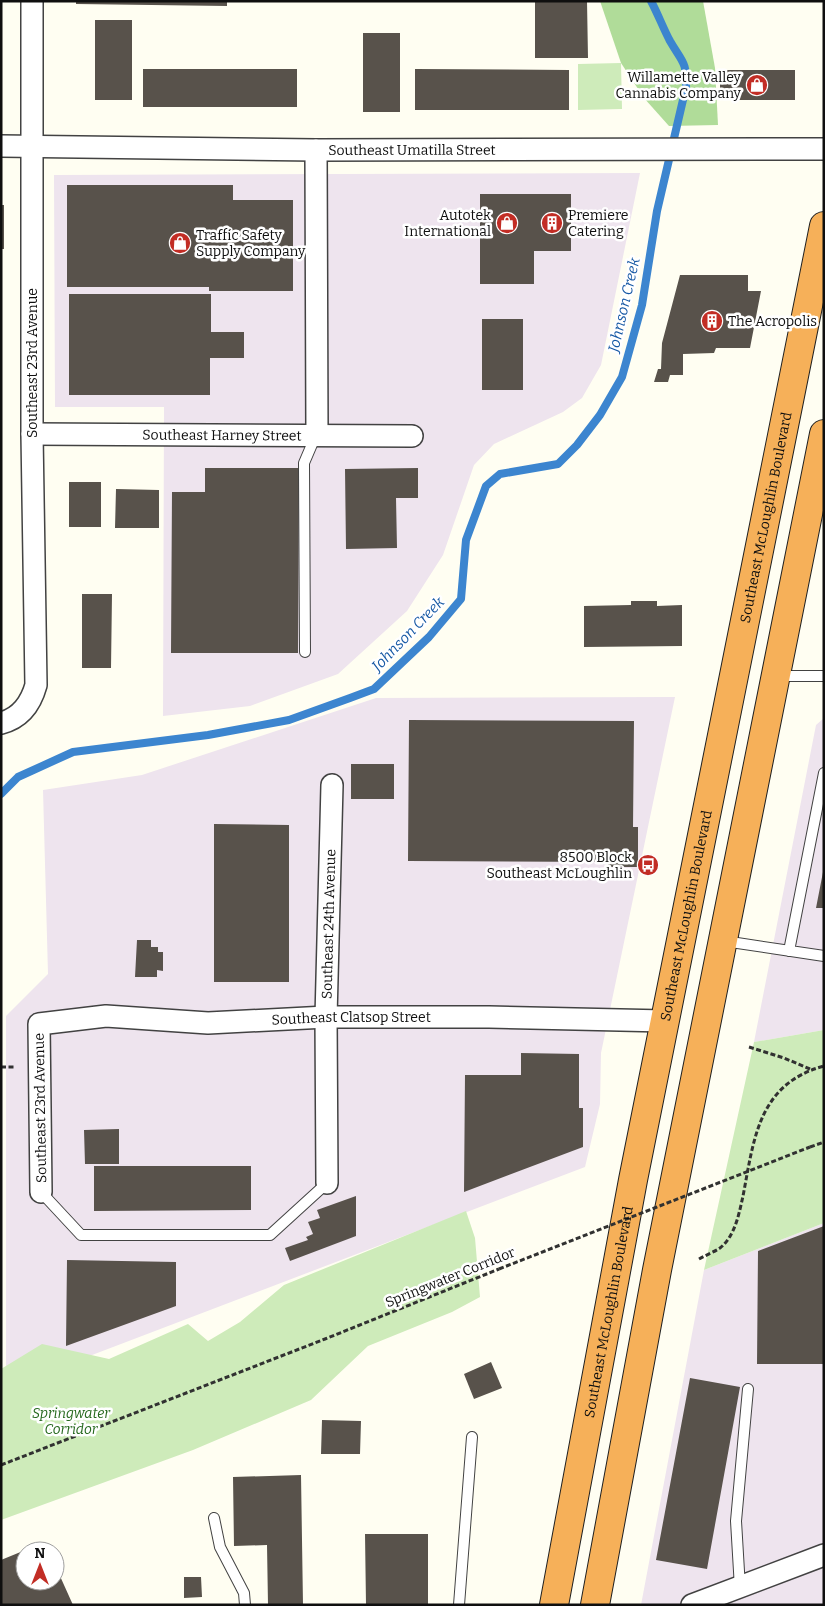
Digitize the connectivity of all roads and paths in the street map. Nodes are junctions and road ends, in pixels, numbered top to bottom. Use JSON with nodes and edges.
{"nodes":[{"id":1,"x":32,"y":1,"type":"edge"},
{"id":2,"x":1,"y":146,"type":"edge"},
{"id":3,"x":32,"y":146,"type":"junction"},
{"id":4,"x":824,"y":149,"type":"edge"},
{"id":5,"x":316,"y":150,"type":"junction"},
{"id":6,"x":824,"y":226,"type":"edge"},
{"id":7,"x":32,"y":434,"type":"junction"},
{"id":8,"x":317,"y":434,"type":"junction"},
{"id":9,"x":824,"y":434,"type":"edge"},
{"id":10,"x":412,"y":436,"type":"dead end"},
{"id":11,"x":305,"y":652,"type":"dead end"},
{"id":12,"x":776,"y":676,"type":"junction"},
{"id":13,"x":824,"y":676,"type":"edge"},
{"id":14,"x":8,"y":720,"type":"edge"},
{"id":15,"x":824,"y":773,"type":"edge"},
{"id":16,"x":332,"y":785,"type":"dead end"},
{"id":17,"x":723,"y":941,"type":"junction"},
{"id":18,"x":789,"y":951,"type":"junction"},
{"id":19,"x":824,"y":956,"type":"edge"},
{"id":20,"x":326,"y":1017,"type":"junction"},
{"id":21,"x":665,"y":1021,"type":"junction"},
{"id":22,"x":39,"y":1024,"type":"joint"},
{"id":23,"x":749,"y":1047,"type":"dead end"},
{"id":24,"x":824,"y":1066,"type":"edge"},
{"id":25,"x":810,"y":1070,"type":"junction"},
{"id":26,"x":824,"y":1142,"type":"edge"},
{"id":27,"x":327,"y":1183,"type":"joint"},
{"id":28,"x":41,"y":1192,"type":"joint"},
{"id":29,"x":700,"y":1259,"type":"dead end"},
{"id":30,"x":748,"y":1389,"type":"dead end"},
{"id":31,"x":472,"y":1437,"type":"dead end"},
{"id":32,"x":1,"y":1466,"type":"edge"},
{"id":33,"x":214,"y":1518,"type":"dead end"},
{"id":34,"x":824,"y":1555,"type":"edge"},
{"id":35,"x":740,"y":1588,"type":"junction"},
{"id":36,"x":245,"y":1605,"type":"edge"},
{"id":37,"x":459,"y":1605,"type":"edge"},
{"id":38,"x":554,"y":1605,"type":"edge"},
{"id":39,"x":595,"y":1605,"type":"edge"},
{"id":40,"x":692,"y":1605,"type":"edge"}],
"edges":[{"from":1,"to":3,"type":"street","name":"Southeast 23rd Avenue"},
{"from":2,"to":3,"type":"street","name":"Southeast Umatilla Street"},
{"from":3,"to":5,"type":"street","name":"Southeast Umatilla Street"},
{"from":3,"to":7,"type":"street","name":"Southeast 23rd Avenue"},
{"from":4,"to":5,"type":"street","name":"Southeast Umatilla Street"},
{"from":5,"to":8,"type":"street"},
{"from":6,"to":21,"type":"highway","name":"Southeast McLoughlin Boulevard"},
{"from":7,"to":8,"type":"street","name":"Southeast Harney Street"},
{"from":7,"to":14,"type":"street","name":"Southeast 23rd Avenue"},
{"from":8,"to":10,"type":"street","name":"Southeast Harney Street"},
{"from":8,"to":11,"type":"lane"},
{"from":9,"to":12,"type":"highway"},
{"from":12,"to":13,"type":"lane"},
{"from":12,"to":17,"type":"highway"},
{"from":15,"to":18,"type":"lane"},
{"from":16,"to":20,"type":"street","name":"Southeast 24th Avenue"},
{"from":17,"to":18,"type":"lane"},
{"from":17,"to":39,"type":"highway"},
{"from":18,"to":19,"type":"lane"},
{"from":20,"to":21,"type":"street","name":"Southeast Clatsop Street"},
{"from":20,"to":22,"type":"street","name":"Southeast Clatsop Street"},
{"from":20,"to":27,"type":"street","name":"Southeast 24th Avenue"},
{"from":21,"to":38,"type":"highway","name":"Southeast McLoughlin Boulevard"},
{"from":22,"to":28,"type":"street","name":"Southeast 23rd Avenue"},
{"from":23,"to":25,"type":"path"},
{"from":24,"to":25,"type":"path"},
{"from":25,"to":29,"type":"path"},
{"from":26,"to":32,"type":"path","name":"Springwater Corridor","bridge":true},
{"from":27,"to":28,"type":"lane"},
{"from":30,"to":35,"type":"lane"},
{"from":31,"to":37,"type":"lane"},
{"from":33,"to":36,"type":"lane"},
{"from":34,"to":35,"type":"street"},
{"from":35,"to":40,"type":"street"}]}
